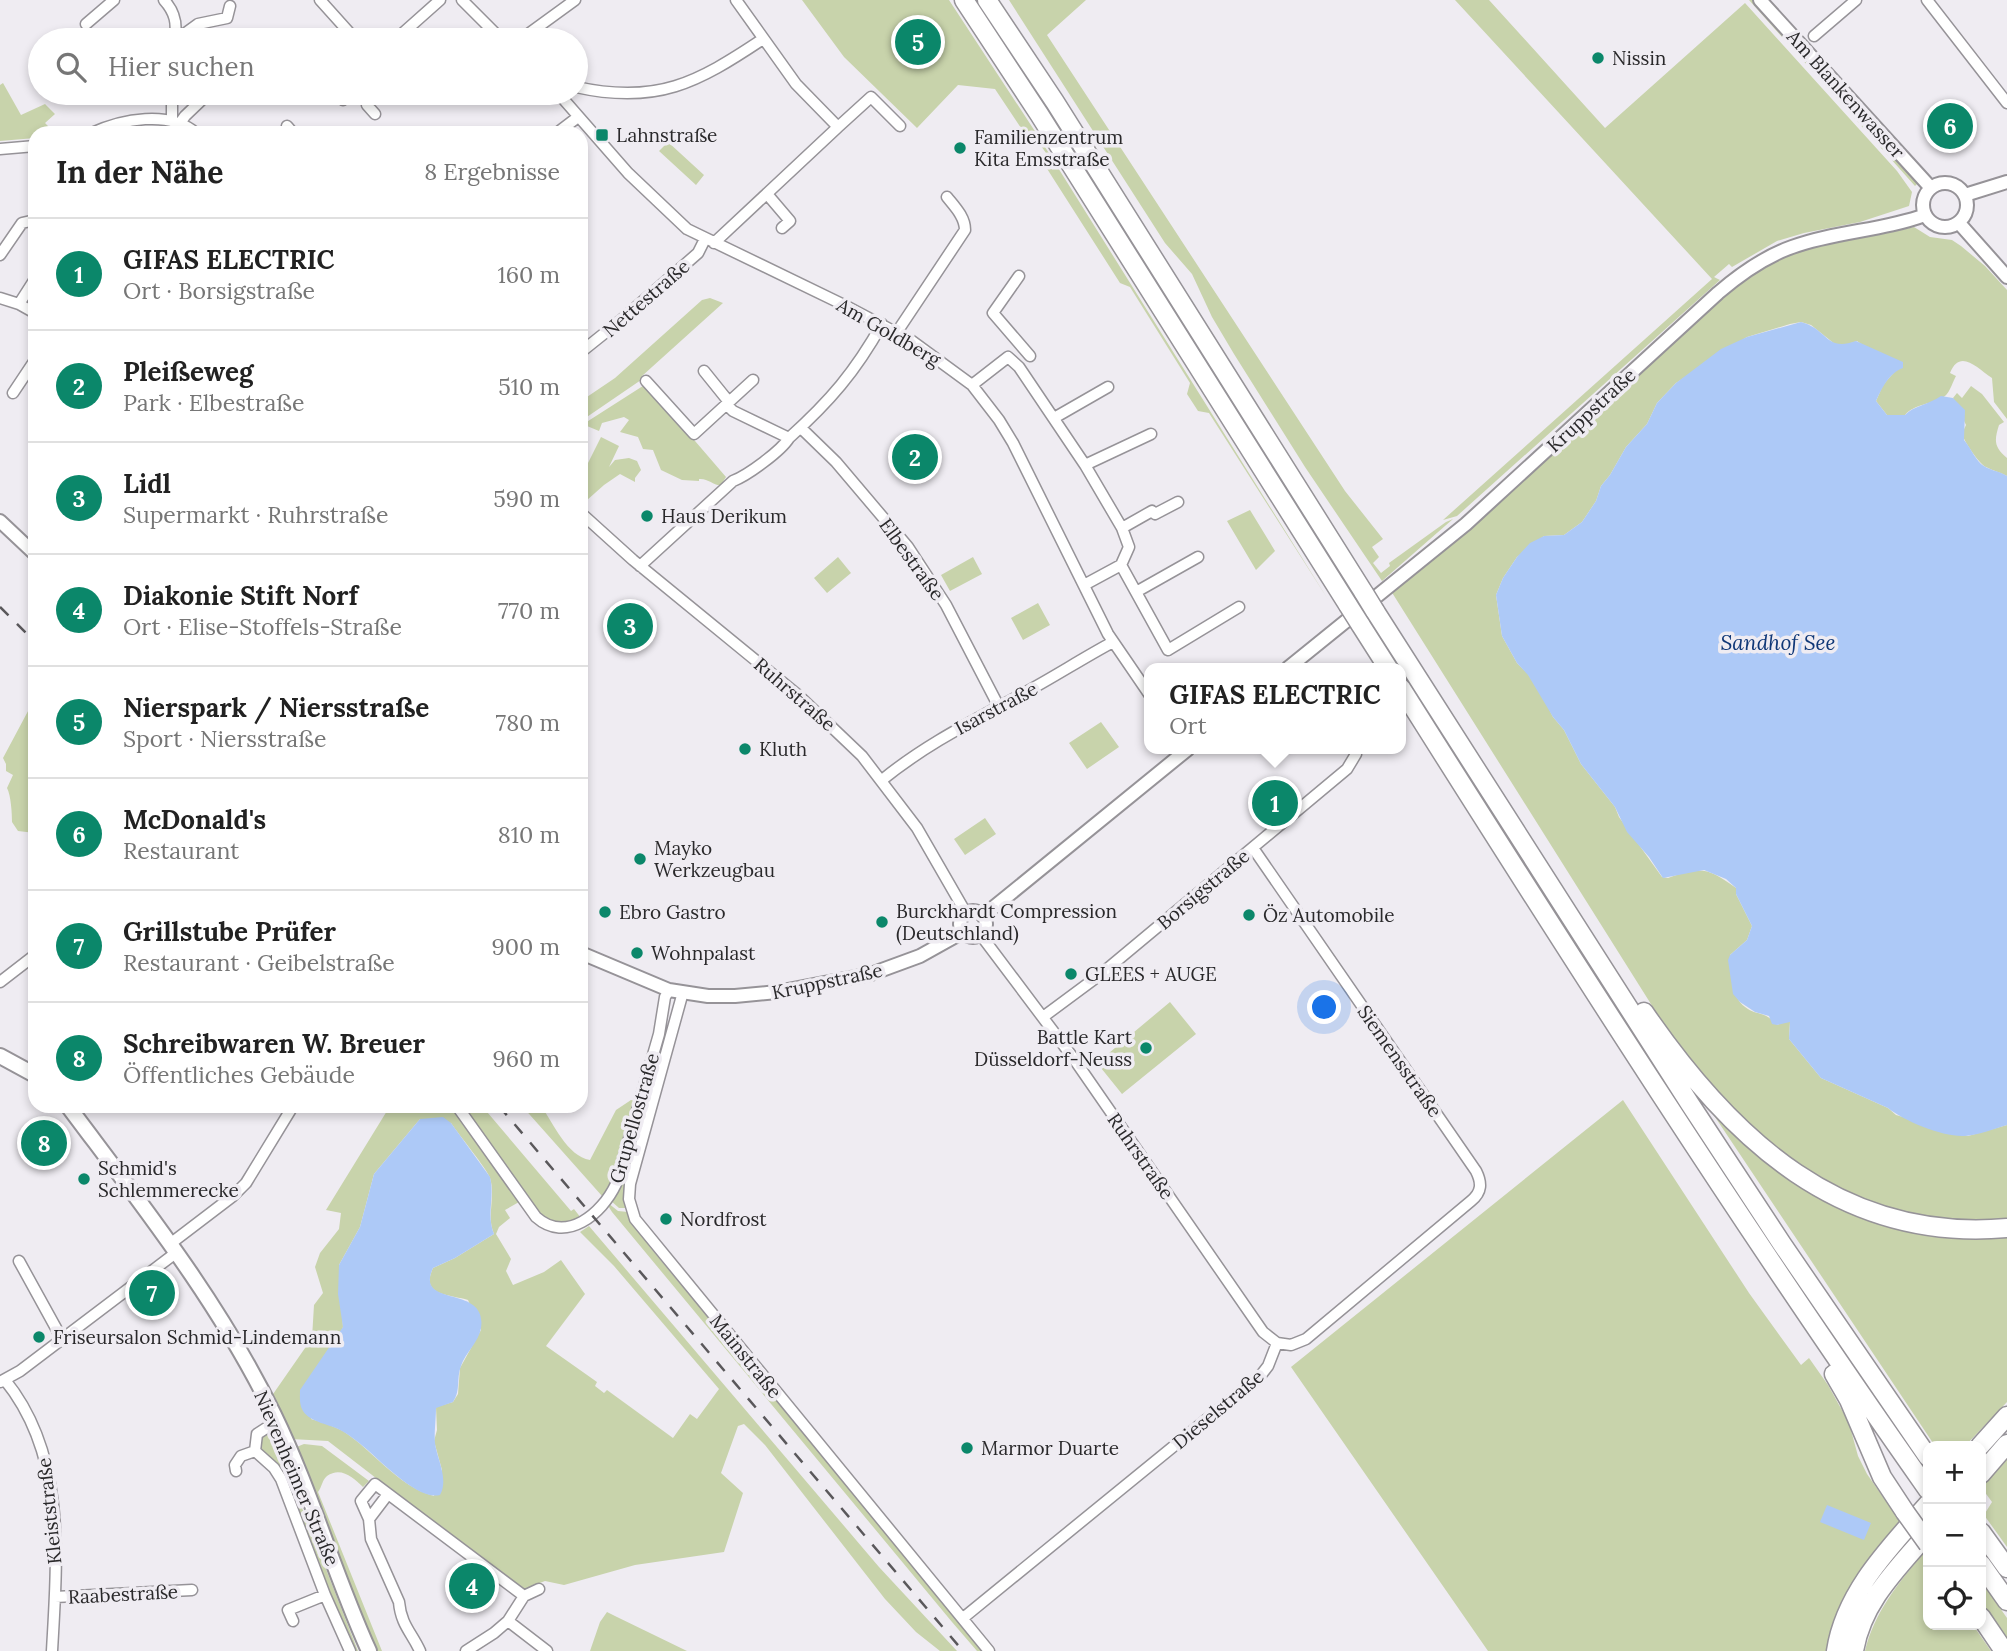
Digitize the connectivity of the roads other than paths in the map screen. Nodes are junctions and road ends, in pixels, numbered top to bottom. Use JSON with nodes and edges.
{"nodes":[{"id":1,"x":114,"y":0,"type":"edge"},
{"id":2,"x":164,"y":0,"type":"edge"},
{"id":3,"x":320,"y":0,"type":"edge"},
{"id":4,"x":440,"y":0,"type":"edge"},
{"id":5,"x":462,"y":0,"type":"edge"},
{"id":6,"x":575,"y":0,"type":"edge"},
{"id":7,"x":736,"y":0,"type":"edge"},
{"id":8,"x":964,"y":0,"type":"edge"},
{"id":9,"x":987,"y":0,"type":"edge"},
{"id":10,"x":1760,"y":0,"type":"edge"},
{"id":11,"x":1856,"y":0,"type":"edge"},
{"id":12,"x":1927,"y":0,"type":"edge"},
{"id":13,"x":230,"y":6,"type":"dead end"},
{"id":14,"x":86,"y":24,"type":"dead end"},
{"id":15,"x":177,"y":28,"type":"edge"},
{"id":16,"x":192,"y":28,"type":"edge"},
{"id":17,"x":345,"y":28,"type":"edge"},
{"id":18,"x":408,"y":28,"type":"edge"},
{"id":19,"x":490,"y":28,"type":"edge"},
{"id":20,"x":536,"y":28,"type":"edge"},
{"id":21,"x":1814,"y":36,"type":"dead end"},
{"id":22,"x":763,"y":39,"type":"junction"},
{"id":23,"x":588,"y":88,"type":"edge"},
{"id":24,"x":2007,"y":103,"type":"edge"},
{"id":25,"x":174,"y":105,"type":"edge"},
{"id":26,"x":196,"y":105,"type":"edge"},
{"id":27,"x":367,"y":105,"type":"edge"},
{"id":28,"x":568,"y":105,"type":"edge"},
{"id":29,"x":375,"y":114,"type":"dead end"},
{"id":30,"x":578,"y":117,"type":"junction"},
{"id":31,"x":176,"y":122,"type":"junction"},
{"id":32,"x":111,"y":126,"type":"edge"},
{"id":33,"x":183,"y":126,"type":"edge"},
{"id":34,"x":566,"y":126,"type":"edge"},
{"id":35,"x":587,"y":126,"type":"edge"},
{"id":36,"x":900,"y":126,"type":"dead end"},
{"id":37,"x":838,"y":127,"type":"junction"},
{"id":38,"x":588,"y":128,"type":"edge"},
{"id":39,"x":28,"y":147,"type":"edge"},
{"id":40,"x":0,"y":149,"type":"edge"},
{"id":41,"x":2007,"y":182,"type":"edge"},
{"id":42,"x":1931,"y":188,"type":"junction"},
{"id":43,"x":767,"y":194,"type":"junction"},
{"id":44,"x":1965,"y":195,"type":"junction"},
{"id":45,"x":947,"y":197,"type":"dead end"},
{"id":46,"x":1925,"y":215,"type":"junction"},
{"id":47,"x":28,"y":222,"type":"edge"},
{"id":48,"x":1959,"y":223,"type":"junction"},
{"id":49,"x":782,"y":228,"type":"dead end"},
{"id":50,"x":709,"y":241,"type":"junction"},
{"id":51,"x":0,"y":255,"type":"edge"},
{"id":52,"x":1019,"y":276,"type":"dead end"},
{"id":53,"x":2007,"y":276,"type":"edge"},
{"id":54,"x":28,"y":290,"type":"edge"},
{"id":55,"x":0,"y":298,"type":"edge"},
{"id":56,"x":19,"y":304,"type":"junction"},
{"id":57,"x":28,"y":309,"type":"edge"},
{"id":58,"x":882,"y":324,"type":"junction"},
{"id":59,"x":897,"y":332,"type":"junction"},
{"id":60,"x":588,"y":346,"type":"edge"},
{"id":61,"x":1019,"y":367,"type":"junction"},
{"id":62,"x":28,"y":370,"type":"edge"},
{"id":63,"x":704,"y":371,"type":"dead end"},
{"id":64,"x":646,"y":380,"type":"dead end"},
{"id":65,"x":753,"y":380,"type":"dead end"},
{"id":66,"x":972,"y":385,"type":"junction"},
{"id":67,"x":1108,"y":387,"type":"dead end"},
{"id":68,"x":13,"y":393,"type":"dead end"},
{"id":69,"x":728,"y":403,"type":"junction"},
{"id":70,"x":1054,"y":418,"type":"junction"},
{"id":71,"x":800,"y":428,"type":"junction"},
{"id":72,"x":1151,"y":434,"type":"dead end"},
{"id":73,"x":789,"y":438,"type":"junction"},
{"id":74,"x":1085,"y":465,"type":"junction"},
{"id":75,"x":1178,"y":502,"type":"dead end"},
{"id":76,"x":588,"y":519,"type":"edge"},
{"id":77,"x":0,"y":521,"type":"edge"},
{"id":78,"x":1122,"y":528,"type":"junction"},
{"id":79,"x":28,"y":548,"type":"edge"},
{"id":80,"x":1198,"y":557,"type":"dead end"},
{"id":81,"x":1121,"y":565,"type":"junction"},
{"id":82,"x":640,"y":566,"type":"junction"},
{"id":83,"x":1084,"y":584,"type":"junction"},
{"id":84,"x":1136,"y":592,"type":"junction"},
{"id":85,"x":1239,"y":607,"type":"dead end"},
{"id":86,"x":1113,"y":642,"type":"junction"},
{"id":87,"x":1294,"y":663,"type":"edge"},
{"id":88,"x":1385,"y":663,"type":"edge"},
{"id":89,"x":1144,"y":687,"type":"edge"},
{"id":90,"x":1406,"y":696,"type":"edge"},
{"id":91,"x":999,"y":707,"type":"junction"},
{"id":92,"x":1182,"y":754,"type":"edge"},
{"id":93,"x":1356,"y":754,"type":"dead end"},
{"id":94,"x":882,"y":780,"type":"junction"},
{"id":95,"x":1253,"y":848,"type":"junction"},
{"id":96,"x":966,"y":913,"type":"junction"},
{"id":97,"x":983,"y":916,"type":"junction"},
{"id":98,"x":963,"y":932,"type":"junction"},
{"id":99,"x":980,"y":934,"type":"junction"},
{"id":100,"x":588,"y":956,"type":"edge"},
{"id":101,"x":28,"y":960,"type":"edge"},
{"id":102,"x":1601,"y":967,"type":"junction"},
{"id":103,"x":0,"y":982,"type":"edge"},
{"id":104,"x":669,"y":990,"type":"junction"},
{"id":105,"x":683,"y":992,"type":"junction"},
{"id":106,"x":1043,"y":1017,"type":"junction"},
{"id":107,"x":675,"y":1021,"type":"junction"},
{"id":108,"x":659,"y":1034,"type":"junction"},
{"id":109,"x":0,"y":1043,"type":"edge"},
{"id":110,"x":0,"y":1055,"type":"edge"},
{"id":111,"x":28,"y":1071,"type":"edge"},
{"id":112,"x":73,"y":1113,"type":"edge"},
{"id":113,"x":289,"y":1113,"type":"edge"},
{"id":114,"x":462,"y":1113,"type":"edge"},
{"id":115,"x":2007,"y":1227,"type":"edge"},
{"id":116,"x":174,"y":1248,"type":"junction"},
{"id":117,"x":19,"y":1261,"type":"dead end"},
{"id":118,"x":1803,"y":1311,"type":"junction"},
{"id":119,"x":62,"y":1339,"type":"junction"},
{"id":120,"x":1277,"y":1343,"type":"junction"},
{"id":121,"x":2,"y":1381,"type":"edge"},
{"id":122,"x":2007,"y":1416,"type":"edge"},
{"id":123,"x":277,"y":1422,"type":"junction"},
{"id":124,"x":1984,"y":1441,"type":"edge"},
{"id":125,"x":2007,"y":1444,"type":"edge"},
{"id":126,"x":1923,"y":1450,"type":"edge"},
{"id":127,"x":255,"y":1451,"type":"junction"},
{"id":128,"x":1986,"y":1468,"type":"edge"},
{"id":129,"x":236,"y":1471,"type":"dead end"},
{"id":130,"x":1923,"y":1487,"type":"edge"},
{"id":131,"x":388,"y":1494,"type":"junction"},
{"id":132,"x":1923,"y":1501,"type":"edge"},
{"id":133,"x":369,"y":1519,"type":"junction"},
{"id":134,"x":1923,"y":1537,"type":"edge"},
{"id":135,"x":1923,"y":1539,"type":"edge"},
{"id":136,"x":1986,"y":1539,"type":"edge"},
{"id":137,"x":1983,"y":1567,"type":"edge"},
{"id":138,"x":2007,"y":1568,"type":"edge"},
{"id":139,"x":539,"y":1589,"type":"dead end"},
{"id":140,"x":192,"y":1590,"type":"dead end"},
{"id":141,"x":325,"y":1595,"type":"junction"},
{"id":142,"x":524,"y":1596,"type":"junction"},
{"id":143,"x":55,"y":1597,"type":"junction"},
{"id":144,"x":2007,"y":1601,"type":"edge"},
{"id":145,"x":963,"y":1618,"type":"junction"},
{"id":146,"x":293,"y":1621,"type":"dead end"},
{"id":147,"x":508,"y":1621,"type":"junction"},
{"id":148,"x":1986,"y":1624,"type":"edge"},
{"id":149,"x":52,"y":1651,"type":"edge"},
{"id":150,"x":350,"y":1651,"type":"edge"},
{"id":151,"x":369,"y":1651,"type":"edge"},
{"id":152,"x":420,"y":1651,"type":"edge"},
{"id":153,"x":466,"y":1651,"type":"edge"},
{"id":154,"x":547,"y":1651,"type":"edge"},
{"id":155,"x":989,"y":1651,"type":"edge"},
{"id":156,"x":1836,"y":1651,"type":"edge"},
{"id":157,"x":1854,"y":1651,"type":"edge"},
{"id":158,"x":2004,"y":1651,"type":"edge"}],
"edges":[{"from":1,"to":14,"type":"street"},
{"from":2,"to":15,"type":"street"},
{"from":3,"to":17,"type":"street"},
{"from":4,"to":18,"type":"street"},
{"from":5,"to":19,"type":"street"},
{"from":6,"to":20,"type":"street"},
{"from":7,"to":22,"type":"street"},
{"from":8,"to":88,"type":"highway","bridge":true},
{"from":9,"to":102,"type":"highway","bridge":true},
{"from":10,"to":42,"type":"street","name":"Am Blankenwasser"},
{"from":11,"to":21,"type":"street"},
{"from":12,"to":24,"type":"street"},
{"from":13,"to":16,"type":"street"},
{"from":22,"to":23,"type":"street"},
{"from":22,"to":37,"type":"street"},
{"from":25,"to":31,"type":"street"},
{"from":26,"to":31,"type":"street"},
{"from":27,"to":29,"type":"street"},
{"from":28,"to":30,"type":"street","name":"Am Goldberg"},
{"from":30,"to":34,"type":"street"},
{"from":30,"to":35,"type":"street","name":"Am Goldberg"},
{"from":31,"to":32,"type":"street"},
{"from":31,"to":33,"type":"street"},
{"from":36,"to":37,"type":"street","name":"Nettestraße"},
{"from":37,"to":43,"type":"street","name":"Nettestraße"},
{"from":38,"to":50,"type":"street","name":"Am Goldberg"},
{"from":39,"to":40,"type":"street"},
{"from":41,"to":44,"type":"street"},
{"from":42,"to":44,"type":"street"},
{"from":42,"to":46,"type":"street"},
{"from":43,"to":49,"type":"street"},
{"from":43,"to":50,"type":"street","name":"Nettestraße"},
{"from":44,"to":48,"type":"street"},
{"from":45,"to":59,"type":"street"},
{"from":46,"to":48,"type":"street"},
{"from":46,"to":87,"type":"street","name":"Kruppstraße"},
{"from":47,"to":51,"type":"street"},
{"from":48,"to":53,"type":"street"},
{"from":50,"to":58,"type":"street","name":"Am Goldberg"},
{"from":50,"to":60,"type":"street","name":"Nettestraße"},
{"from":52,"to":61,"type":"street"},
{"from":54,"to":56,"type":"street"},
{"from":55,"to":56,"type":"street"},
{"from":56,"to":57,"type":"street"},
{"from":58,"to":59,"type":"street","name":"Am Goldberg"},
{"from":58,"to":71,"type":"street"},
{"from":59,"to":66,"type":"street","name":"Am Goldberg"},
{"from":61,"to":66,"type":"street"},
{"from":61,"to":70,"type":"street"},
{"from":62,"to":68,"type":"street"},
{"from":63,"to":69,"type":"street"},
{"from":64,"to":69,"type":"street"},
{"from":65,"to":69,"type":"street"},
{"from":66,"to":83,"type":"street","name":"Am Goldberg"},
{"from":67,"to":70,"type":"street"},
{"from":69,"to":73,"type":"street"},
{"from":70,"to":74,"type":"street"},
{"from":71,"to":73,"type":"street"},
{"from":71,"to":91,"type":"street","name":"Elbestraße"},
{"from":72,"to":74,"type":"street"},
{"from":73,"to":82,"type":"street"},
{"from":74,"to":78,"type":"street"},
{"from":75,"to":78,"type":"street"},
{"from":76,"to":82,"type":"street","name":"Ruhrstraße"},
{"from":77,"to":79,"type":"street"},
{"from":78,"to":81,"type":"street"},
{"from":80,"to":84,"type":"street"},
{"from":81,"to":83,"type":"street"},
{"from":81,"to":84,"type":"street"},
{"from":82,"to":94,"type":"street","name":"Ruhrstraße"},
{"from":83,"to":86,"type":"street","name":"Am Goldberg"},
{"from":84,"to":85,"type":"street"},
{"from":86,"to":89,"type":"street","name":"Am Goldberg"},
{"from":86,"to":91,"type":"street","name":"Isarstraße"},
{"from":90,"to":118,"type":"highway"},
{"from":91,"to":94,"type":"street","name":"Isarstraße"},
{"from":92,"to":97,"type":"street"},
{"from":93,"to":95,"type":"street","name":"Borsigstraße"},
{"from":94,"to":96,"type":"street","name":"Ruhrstraße"},
{"from":95,"to":106,"type":"street","name":"Borsigstraße"},
{"from":95,"to":120,"type":"street","name":"Siemensstraße"},
{"from":96,"to":97,"type":"street"},
{"from":96,"to":98,"type":"street"},
{"from":97,"to":99,"type":"street"},
{"from":98,"to":99,"type":"street"},
{"from":98,"to":105,"type":"street","name":"Kruppstraße"},
{"from":99,"to":106,"type":"street","name":"Ruhrstraße"},
{"from":100,"to":104,"type":"street"},
{"from":101,"to":103,"type":"street"},
{"from":102,"to":115,"type":"highway"},
{"from":102,"to":126,"type":"highway"},
{"from":104,"to":105,"type":"street"},
{"from":104,"to":107,"type":"street","name":"Mainstraße"},
{"from":104,"to":108,"type":"street","name":"Grupellostraße"},
{"from":105,"to":107,"type":"street","name":"Mainstraße"},
{"from":106,"to":120,"type":"street","name":"Ruhrstraße"},
{"from":107,"to":108,"type":"street","name":"Grupellostraße"},
{"from":107,"to":145,"type":"street","name":"Mainstraße"},
{"from":108,"to":114,"type":"street","name":"Grupellostraße"},
{"from":109,"to":110,"type":"main road"},
{"from":110,"to":111,"type":"main road"},
{"from":112,"to":116,"type":"main road","name":"Nievenheimer Straße"},
{"from":113,"to":116,"type":"street"},
{"from":116,"to":119,"type":"street"},
{"from":116,"to":123,"type":"main road","name":"Nievenheimer Straße"},
{"from":117,"to":119,"type":"street"},
{"from":118,"to":130,"type":"highway"},
{"from":118,"to":134,"type":"highway","bridge":true},
{"from":119,"to":121,"type":"street"},
{"from":120,"to":145,"type":"street","name":"Dieselstraße"},
{"from":121,"to":143,"type":"street","name":"Kleiststraße"},
{"from":122,"to":124,"type":"highway"},
{"from":123,"to":127,"type":"street"},
{"from":123,"to":151,"type":"main road","name":"Nievenheimer Straße"},
{"from":125,"to":128,"type":"highway"},
{"from":127,"to":129,"type":"street"},
{"from":127,"to":141,"type":"street"},
{"from":131,"to":133,"type":"street"},
{"from":131,"to":133,"type":"street"},
{"from":131,"to":142,"type":"street"},
{"from":132,"to":156,"type":"highway"},
{"from":133,"to":152,"type":"street"},
{"from":135,"to":157,"type":"highway"},
{"from":136,"to":138,"type":"highway"},
{"from":137,"to":144,"type":"highway"},
{"from":139,"to":142,"type":"street"},
{"from":140,"to":143,"type":"street","name":"Raabestraße"},
{"from":141,"to":146,"type":"street"},
{"from":141,"to":150,"type":"street"},
{"from":142,"to":147,"type":"street"},
{"from":143,"to":149,"type":"street","name":"Kleiststraße"},
{"from":145,"to":155,"type":"street","name":"Mainstraße"},
{"from":147,"to":153,"type":"street"},
{"from":147,"to":154,"type":"street"},
{"from":148,"to":158,"type":"highway"}]}
